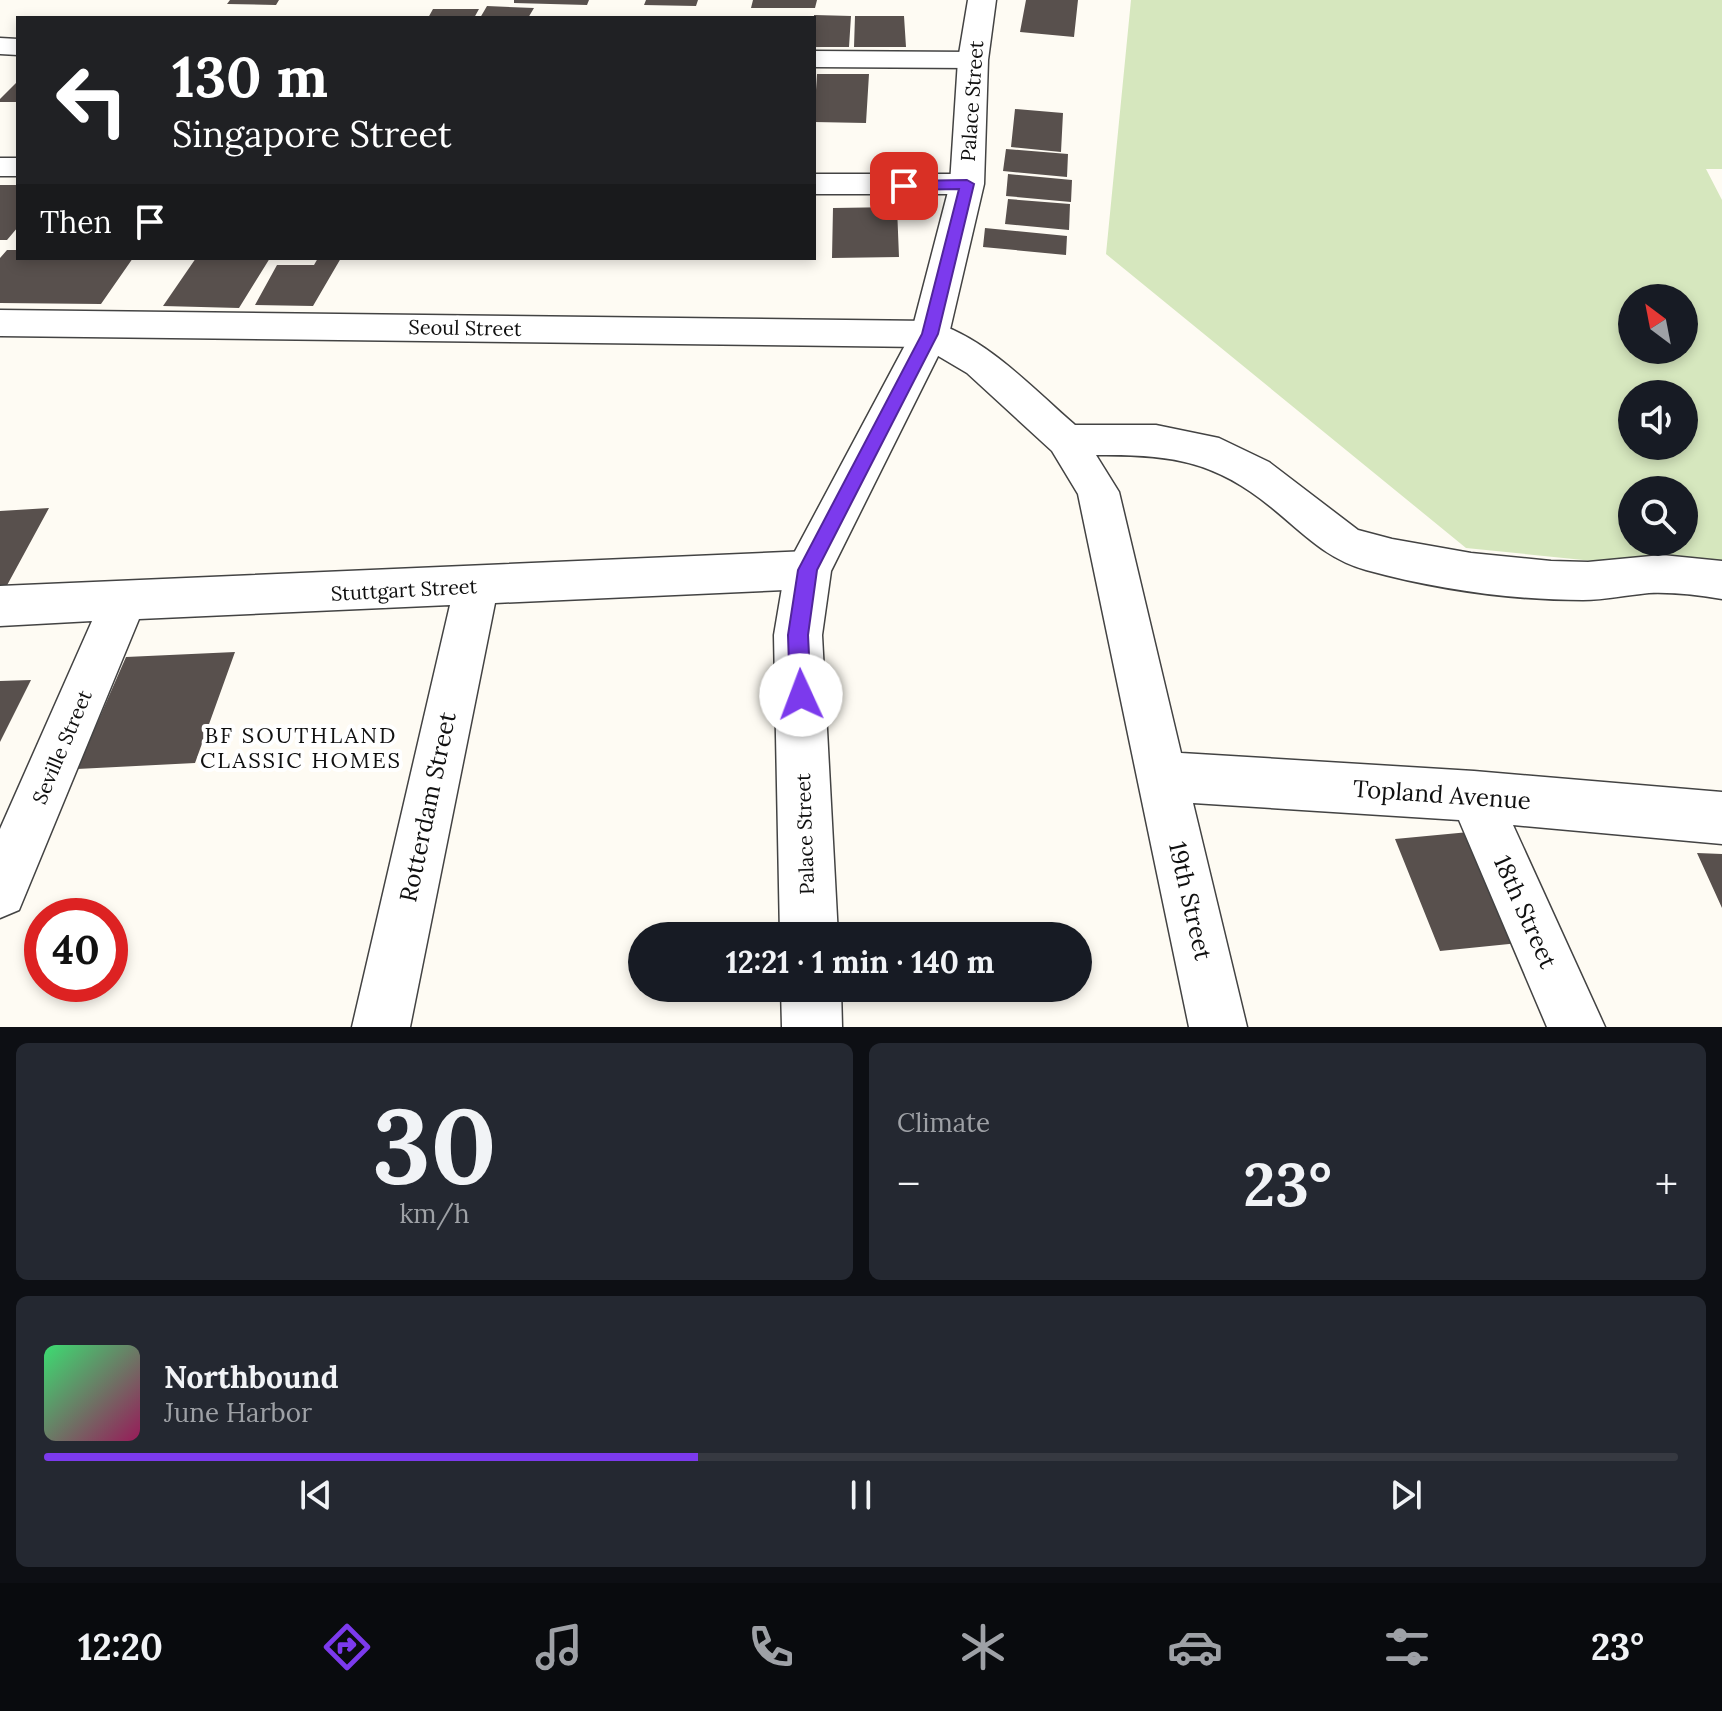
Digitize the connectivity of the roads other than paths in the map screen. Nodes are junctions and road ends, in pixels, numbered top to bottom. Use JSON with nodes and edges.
{"nodes":[{"id":1,"x":982,"y":0,"type":"edge"},
{"id":2,"x":816,"y":59,"type":"edge"},
{"id":3,"x":973,"y":60,"type":"junction"},
{"id":4,"x":816,"y":184,"type":"edge"},
{"id":5,"x":967,"y":184,"type":"junction"},
{"id":6,"x":0,"y":323,"type":"edge"},
{"id":7,"x":930,"y":334,"type":"junction"},
{"id":8,"x":1066,"y":440,"type":"junction"},
{"id":9,"x":808,"y":570,"type":"junction"},
{"id":10,"x":1722,"y":580,"type":"edge"},
{"id":11,"x":476,"y":587,"type":"junction"},
{"id":12,"x":123,"y":603,"type":"junction"},
{"id":13,"x":0,"y":606,"type":"edge"},
{"id":14,"x":1162,"y":776,"type":"junction"},
{"id":15,"x":1474,"y":796,"type":"junction"},
{"id":16,"x":1722,"y":818,"type":"edge"},
{"id":17,"x":0,"y":891,"type":"edge"},
{"id":18,"x":808,"y":922,"type":"edge"},
{"id":19,"x":811,"y":1002,"type":"edge"},
{"id":20,"x":381,"y":1027,"type":"edge"},
{"id":21,"x":812,"y":1027,"type":"edge"},
{"id":22,"x":1218,"y":1027,"type":"edge"},
{"id":23,"x":1576,"y":1027,"type":"edge"}],
"edges":[{"from":1,"to":3,"type":"street","name":"Palace Street"},
{"from":2,"to":3,"type":"street"},
{"from":3,"to":5,"type":"street","name":"Palace Street"},
{"from":4,"to":5,"type":"street"},
{"from":5,"to":7,"type":"street","name":"Palace Street"},
{"from":6,"to":7,"type":"street","name":"Seoul Street"},
{"from":7,"to":8,"type":"street","name":"19th Street"},
{"from":7,"to":9,"type":"street","name":"Palace Street"},
{"from":8,"to":10,"type":"street"},
{"from":8,"to":14,"type":"street","name":"19th Street"},
{"from":9,"to":11,"type":"street","name":"Stuttgart Street"},
{"from":9,"to":18,"type":"street","name":"Palace Street"},
{"from":11,"to":12,"type":"street","name":"Stuttgart Street"},
{"from":11,"to":20,"type":"street","name":"Rotterdam Street"},
{"from":12,"to":13,"type":"street","name":"Stuttgart Street"},
{"from":12,"to":17,"type":"street","name":"Seville Street"},
{"from":14,"to":15,"type":"street","name":"Topland Avenue"},
{"from":14,"to":22,"type":"street","name":"19th Street"},
{"from":15,"to":16,"type":"street","name":"Topland Avenue"},
{"from":15,"to":23,"type":"street","name":"18th Street"},
{"from":19,"to":21,"type":"street"}]}
